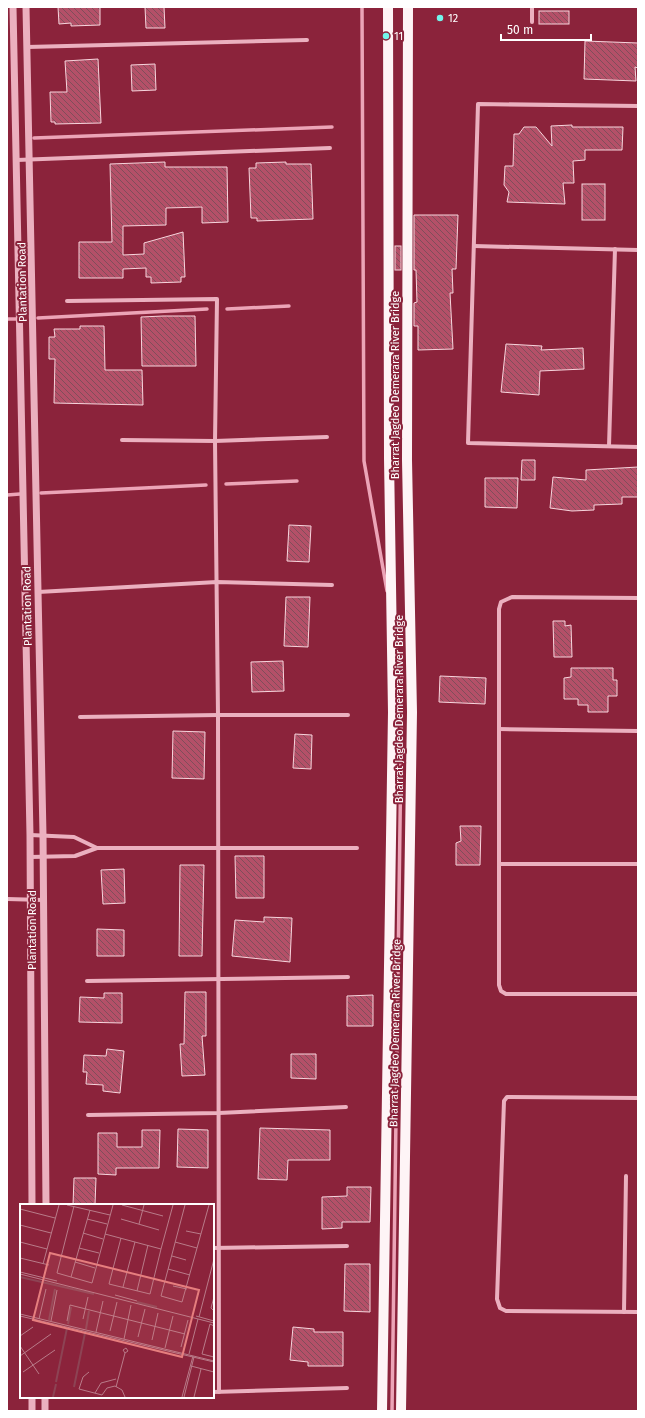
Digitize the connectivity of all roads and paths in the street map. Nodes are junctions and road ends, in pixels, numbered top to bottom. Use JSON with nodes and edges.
{"nodes":[{"id":1,"x":13,"y":7,"type":"edge"},
{"id":2,"x":26,"y":7,"type":"edge"},
{"id":3,"x":388,"y":7,"type":"edge"},
{"id":4,"x":408,"y":7,"type":"edge"},
{"id":5,"x":532,"y":7,"type":"edge"},
{"id":6,"x":532,"y":22,"type":"dead end"},
{"id":7,"x":307,"y":40,"type":"dead end"},
{"id":8,"x":27,"y":47,"type":"junction"},
{"id":9,"x":638,"y":106,"type":"edge"},
{"id":10,"x":330,"y":148,"type":"dead end"},
{"id":11,"x":30,"y":159,"type":"junction"},
{"id":12,"x":17,"y":160,"type":"junction"},
{"id":13,"x":474,"y":246,"type":"junction"},
{"id":14,"x":615,"y":249,"type":"junction"},
{"id":15,"x":638,"y":250,"type":"edge"},
{"id":16,"x":66,"y":301,"type":"dead end"},
{"id":17,"x":327,"y":437,"type":"dead end"},
{"id":18,"x":122,"y":440,"type":"dead end"},
{"id":19,"x":215,"y":441,"type":"junction"},
{"id":20,"x":609,"y":446,"type":"junction"},
{"id":21,"x":638,"y":447,"type":"edge"},
{"id":22,"x":217,"y":582,"type":"junction"},
{"id":23,"x":332,"y":584,"type":"dead end"},
{"id":24,"x":38,"y":592,"type":"junction"},
{"id":25,"x":638,"y":598,"type":"edge"},
{"id":26,"x":218,"y":715,"type":"junction"},
{"id":27,"x":348,"y":715,"type":"dead end"},
{"id":28,"x":80,"y":717,"type":"dead end"},
{"id":29,"x":499,"y":729,"type":"junction"},
{"id":30,"x":638,"y":731,"type":"edge"},
{"id":31,"x":30,"y":835,"type":"junction"},
{"id":32,"x":43,"y":835,"type":"junction"},
{"id":33,"x":97,"y":848,"type":"junction"},
{"id":34,"x":357,"y":848,"type":"dead end"},
{"id":35,"x":218,"y":849,"type":"junction"},
{"id":36,"x":30,"y":857,"type":"junction"},
{"id":37,"x":43,"y":857,"type":"junction"},
{"id":38,"x":499,"y":864,"type":"junction"},
{"id":39,"x":638,"y":864,"type":"edge"},
{"id":40,"x":7,"y":899,"type":"edge"},
{"id":41,"x":30,"y":900,"type":"junction"},
{"id":42,"x":43,"y":900,"type":"junction"},
{"id":43,"x":348,"y":977,"type":"dead end"},
{"id":44,"x":219,"y":979,"type":"junction"},
{"id":45,"x":88,"y":981,"type":"dead end"},
{"id":46,"x":638,"y":994,"type":"edge"},
{"id":47,"x":638,"y":1098,"type":"edge"},
{"id":48,"x":346,"y":1107,"type":"dead end"},
{"id":49,"x":219,"y":1112,"type":"junction"},
{"id":50,"x":88,"y":1115,"type":"dead end"},
{"id":51,"x":626,"y":1176,"type":"dead end"},
{"id":52,"x":32,"y":1204,"type":"edge"},
{"id":53,"x":46,"y":1204,"type":"edge"},
{"id":54,"x":347,"y":1246,"type":"dead end"},
{"id":55,"x":214,"y":1248,"type":"edge"},
{"id":56,"x":219,"y":1248,"type":"junction"},
{"id":57,"x":624,"y":1312,"type":"junction"},
{"id":58,"x":638,"y":1312,"type":"edge"},
{"id":59,"x":347,"y":1388,"type":"dead end"},
{"id":60,"x":214,"y":1392,"type":"edge"},
{"id":61,"x":219,"y":1392,"type":"junction"},
{"id":62,"x":32,"y":1398,"type":"edge"},
{"id":63,"x":45,"y":1398,"type":"edge"},
{"id":64,"x":32,"y":1411,"type":"edge"},
{"id":65,"x":45,"y":1411,"type":"edge"},
{"id":66,"x":382,"y":1411,"type":"edge"},
{"id":67,"x":401,"y":1411,"type":"edge"}],
"edges":[{"from":1,"to":12,"type":"street","name":"Plantation Road"},
{"from":2,"to":8,"type":"street","name":"Plantation Road"},
{"from":3,"to":66,"type":"main road","name":"Bharrat Jagdeo Demerara River Bridge"},
{"from":4,"to":67,"type":"main road","name":"Bharrat Jagdeo Demerara River Bridge"},
{"from":5,"to":6,"type":"street"},
{"from":7,"to":8,"type":"street"},
{"from":8,"to":11,"type":"street","name":"Plantation Road"},
{"from":9,"to":13,"type":"street"},
{"from":10,"to":11,"type":"street"},
{"from":11,"to":12,"type":"street"},
{"from":11,"to":24,"type":"street","name":"Plantation Road"},
{"from":12,"to":31,"type":"street","name":"Plantation Road"},
{"from":13,"to":14,"type":"street"},
{"from":13,"to":20,"type":"street"},
{"from":14,"to":15,"type":"street"},
{"from":14,"to":20,"type":"street"},
{"from":16,"to":19,"type":"street"},
{"from":17,"to":19,"type":"street"},
{"from":18,"to":19,"type":"street"},
{"from":19,"to":22,"type":"street"},
{"from":20,"to":21,"type":"street"},
{"from":22,"to":23,"type":"street"},
{"from":22,"to":24,"type":"street"},
{"from":22,"to":26,"type":"street"},
{"from":24,"to":32,"type":"street","name":"Plantation Road"},
{"from":25,"to":29,"type":"street"},
{"from":26,"to":27,"type":"street"},
{"from":26,"to":28,"type":"street"},
{"from":26,"to":35,"type":"street"},
{"from":29,"to":30,"type":"street"},
{"from":29,"to":38,"type":"street"},
{"from":31,"to":32,"type":"street"},
{"from":31,"to":36,"type":"street","name":"Plantation Road"},
{"from":32,"to":33,"type":"street"},
{"from":32,"to":37,"type":"street","name":"Plantation Road"},
{"from":33,"to":35,"type":"street"},
{"from":33,"to":37,"type":"street"},
{"from":34,"to":35,"type":"street"},
{"from":35,"to":44,"type":"street"},
{"from":36,"to":37,"type":"street"},
{"from":36,"to":41,"type":"street","name":"Plantation Road"},
{"from":37,"to":42,"type":"street","name":"Plantation Road"},
{"from":38,"to":39,"type":"street"},
{"from":38,"to":46,"type":"street"},
{"from":40,"to":41,"type":"street"},
{"from":41,"to":42,"type":"street"},
{"from":41,"to":52,"type":"street","name":"Plantation Road"},
{"from":42,"to":53,"type":"street","name":"Plantation Road"},
{"from":43,"to":44,"type":"street"},
{"from":44,"to":45,"type":"street"},
{"from":44,"to":49,"type":"street"},
{"from":47,"to":57,"type":"street"},
{"from":48,"to":49,"type":"street"},
{"from":49,"to":50,"type":"street"},
{"from":49,"to":56,"type":"street"},
{"from":51,"to":57,"type":"street"},
{"from":54,"to":56,"type":"street"},
{"from":55,"to":56,"type":"street"},
{"from":56,"to":61,"type":"street"},
{"from":57,"to":58,"type":"street"},
{"from":59,"to":61,"type":"street"},
{"from":60,"to":61,"type":"street"},
{"from":62,"to":64,"type":"street"},
{"from":63,"to":65,"type":"street"}]}
